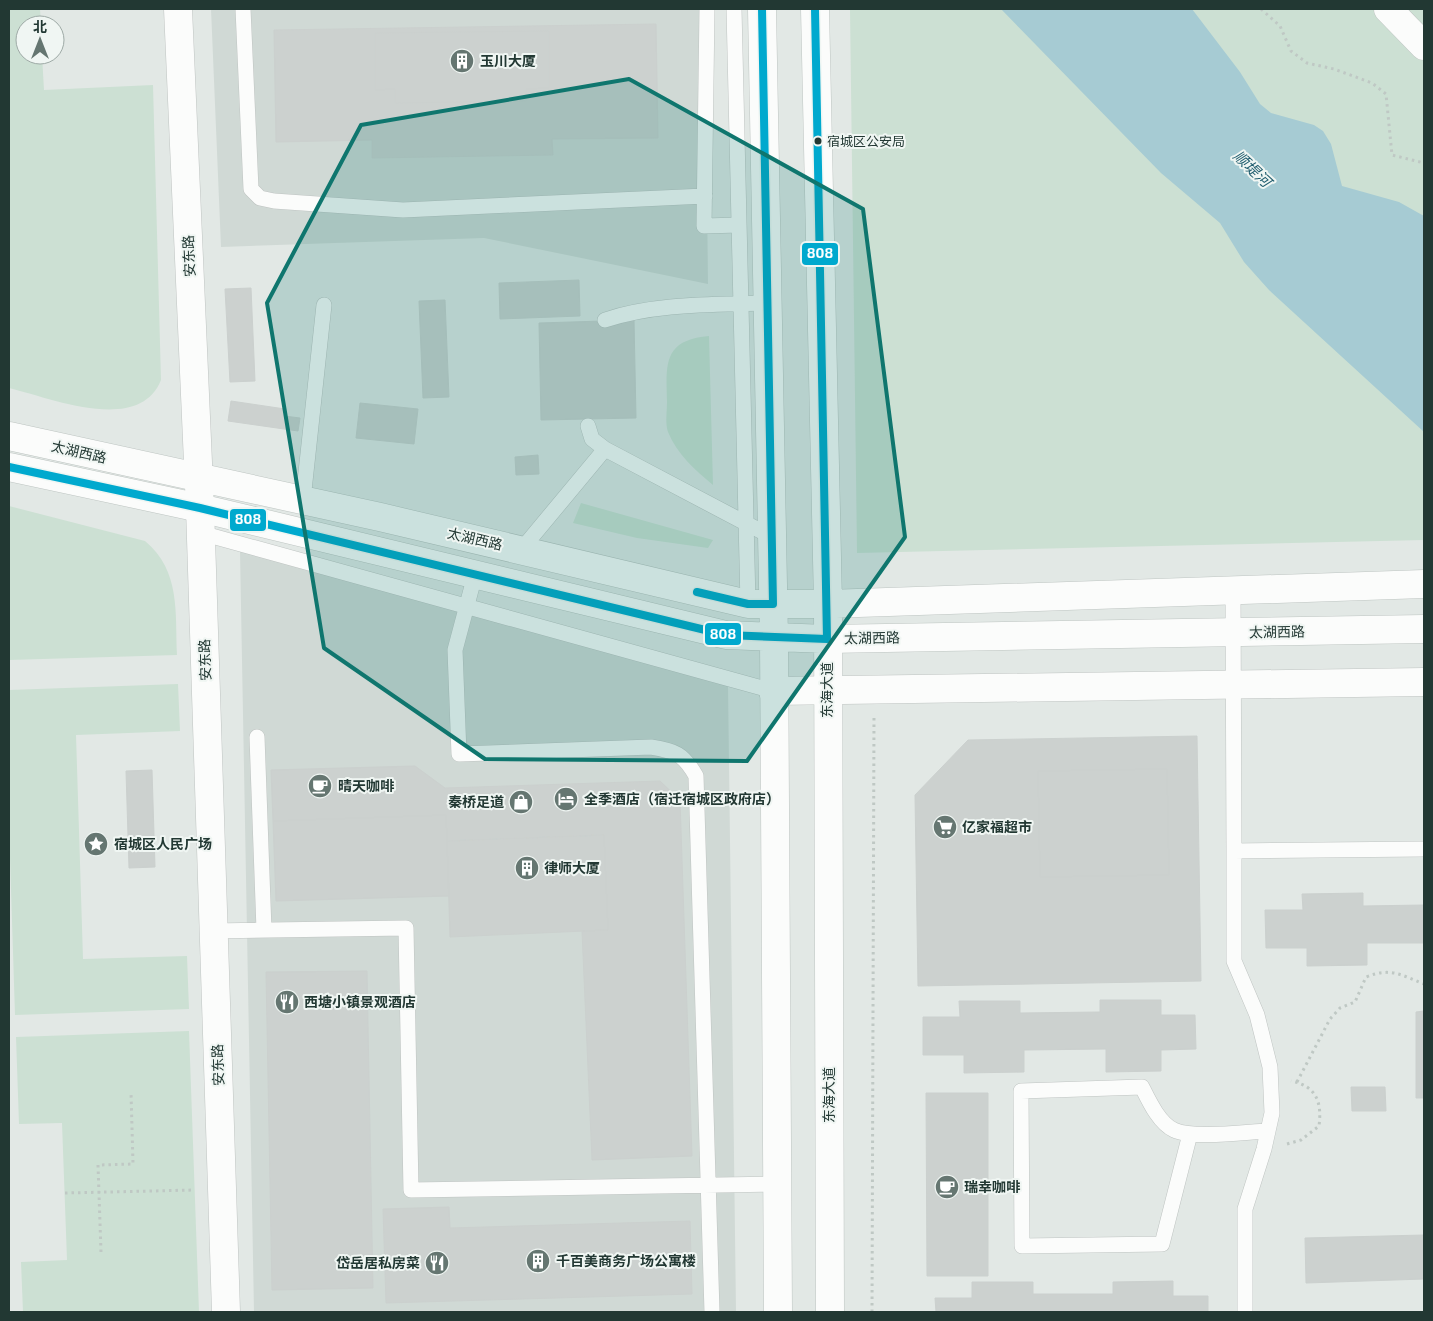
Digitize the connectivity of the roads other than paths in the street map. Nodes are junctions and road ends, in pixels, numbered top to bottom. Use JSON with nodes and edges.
{"nodes":[{"id":1,"x":178,"y":9,"type":"edge"},
{"id":2,"x":242,"y":9,"type":"edge"},
{"id":3,"x":707,"y":9,"type":"edge"},
{"id":4,"x":734,"y":9,"type":"edge"},
{"id":5,"x":762,"y":9,"type":"edge"},
{"id":6,"x":815,"y":9,"type":"edge"},
{"id":7,"x":1388,"y":9,"type":"edge"},
{"id":8,"x":1424,"y":46,"type":"edge"},
{"id":9,"x":705,"y":196,"type":"junction"},
{"id":10,"x":739,"y":225,"type":"junction"},
{"id":11,"x":767,"y":303,"type":"junction"},
{"id":12,"x":741,"y":304,"type":"junction"},
{"id":13,"x":324,"y":305,"type":"dead end"},
{"id":14,"x":605,"y":320,"type":"dead end"},
{"id":15,"x":588,"y":426,"type":"dead end"},
{"id":16,"x":9,"y":436,"type":"edge"},
{"id":17,"x":605,"y":449,"type":"junction"},
{"id":18,"x":9,"y":467,"type":"edge"},
{"id":19,"x":199,"y":479,"type":"junction"},
{"id":20,"x":303,"y":500,"type":"junction"},
{"id":21,"x":200,"y":521,"type":"junction"},
{"id":22,"x":746,"y":523,"type":"junction"},
{"id":23,"x":772,"y":537,"type":"junction"},
{"id":24,"x":521,"y":550,"type":"junction"},
{"id":25,"x":476,"y":575,"type":"junction"},
{"id":26,"x":1424,"y":584,"type":"edge"},
{"id":27,"x":1233,"y":590,"type":"junction"},
{"id":28,"x":760,"y":604,"type":"junction"},
{"id":29,"x":828,"y":604,"type":"junction"},
{"id":30,"x":466,"y":607,"type":"junction"},
{"id":31,"x":1424,"y":629,"type":"edge"},
{"id":32,"x":1233,"y":633,"type":"junction"},
{"id":33,"x":774,"y":638,"type":"junction"},
{"id":34,"x":827,"y":639,"type":"junction"},
{"id":35,"x":1424,"y":682,"type":"edge"},
{"id":36,"x":1234,"y":685,"type":"junction"},
{"id":37,"x":827,"y":690,"type":"junction"},
{"id":38,"x":773,"y":691,"type":"junction"},
{"id":39,"x":257,"y":737,"type":"dead end"},
{"id":40,"x":1424,"y":849,"type":"edge"},
{"id":41,"x":1234,"y":851,"type":"junction"},
{"id":42,"x":264,"y":930,"type":"junction"},
{"id":43,"x":213,"y":931,"type":"junction"},
{"id":44,"x":1267,"y":1131,"type":"junction"},
{"id":45,"x":1190,"y":1134,"type":"junction"},
{"id":46,"x":710,"y":1184,"type":"junction"},
{"id":47,"x":778,"y":1184,"type":"junction"},
{"id":48,"x":226,"y":1312,"type":"edge"},
{"id":49,"x":712,"y":1312,"type":"edge"},
{"id":50,"x":778,"y":1312,"type":"edge"},
{"id":51,"x":830,"y":1312,"type":"edge"},
{"id":52,"x":1245,"y":1312,"type":"edge"}],
"edges":[{"from":1,"to":19,"type":"street","name":"安东路"},
{"from":2,"to":9,"type":"lane"},
{"from":3,"to":9,"type":"lane"},
{"from":4,"to":10,"type":"lane"},
{"from":5,"to":11,"type":"street"},
{"from":6,"to":29,"type":"street","name":"东海大道"},
{"from":7,"to":8,"type":"street"},
{"from":9,"to":10,"type":"lane"},
{"from":10,"to":12,"type":"lane"},
{"from":11,"to":12,"type":"lane"},
{"from":11,"to":23,"type":"street"},
{"from":12,"to":14,"type":"lane"},
{"from":12,"to":22,"type":"lane"},
{"from":13,"to":20,"type":"lane"},
{"from":15,"to":17,"type":"lane"},
{"from":16,"to":19,"type":"street","name":"太湖西路"},
{"from":17,"to":22,"type":"lane"},
{"from":17,"to":24,"type":"lane"},
{"from":18,"to":21,"type":"street","name":"太湖西路"},
{"from":19,"to":20,"type":"street","name":"太湖西路"},
{"from":19,"to":21,"type":"street","name":"安东路"},
{"from":20,"to":24,"type":"street","name":"太湖西路"},
{"from":21,"to":25,"type":"street","name":"太湖西路"},
{"from":21,"to":30,"type":"lane"},
{"from":21,"to":43,"type":"street","name":"安东路"},
{"from":22,"to":23,"type":"lane"},
{"from":22,"to":28,"type":"lane"},
{"from":23,"to":28,"type":"street"},
{"from":24,"to":28,"type":"street","name":"太湖西路"},
{"from":25,"to":30,"type":"lane"},
{"from":25,"to":33,"type":"street","name":"太湖西路"},
{"from":26,"to":27,"type":"street","name":"太湖西路"},
{"from":27,"to":29,"type":"street","name":"太湖西路"},
{"from":27,"to":32,"type":"lane"},
{"from":28,"to":29,"type":"street","name":"太湖西路"},
{"from":28,"to":33,"type":"street"},
{"from":29,"to":34,"type":"street","name":"东海大道"},
{"from":30,"to":38,"type":"lane"},
{"from":30,"to":46,"type":"lane"},
{"from":31,"to":32,"type":"street","name":"太湖西路"},
{"from":32,"to":34,"type":"street","name":"太湖西路"},
{"from":32,"to":36,"type":"lane"},
{"from":33,"to":34,"type":"street","name":"太湖西路"},
{"from":33,"to":38,"type":"street"},
{"from":34,"to":37,"type":"street","name":"东海大道"},
{"from":35,"to":36,"type":"street"},
{"from":36,"to":37,"type":"street"},
{"from":36,"to":41,"type":"lane"},
{"from":37,"to":38,"type":"street"},
{"from":37,"to":51,"type":"street","name":"东海大道"},
{"from":38,"to":47,"type":"street"},
{"from":39,"to":42,"type":"lane"},
{"from":40,"to":41,"type":"lane"},
{"from":41,"to":44,"type":"lane"},
{"from":42,"to":43,"type":"lane"},
{"from":42,"to":46,"type":"lane"},
{"from":43,"to":48,"type":"street","name":"安东路"},
{"from":44,"to":45,"type":"lane"},
{"from":44,"to":52,"type":"lane"},
{"from":45,"to":45,"type":"lane"},
{"from":46,"to":47,"type":"lane"},
{"from":46,"to":49,"type":"lane"},
{"from":47,"to":50,"type":"street"}]}
